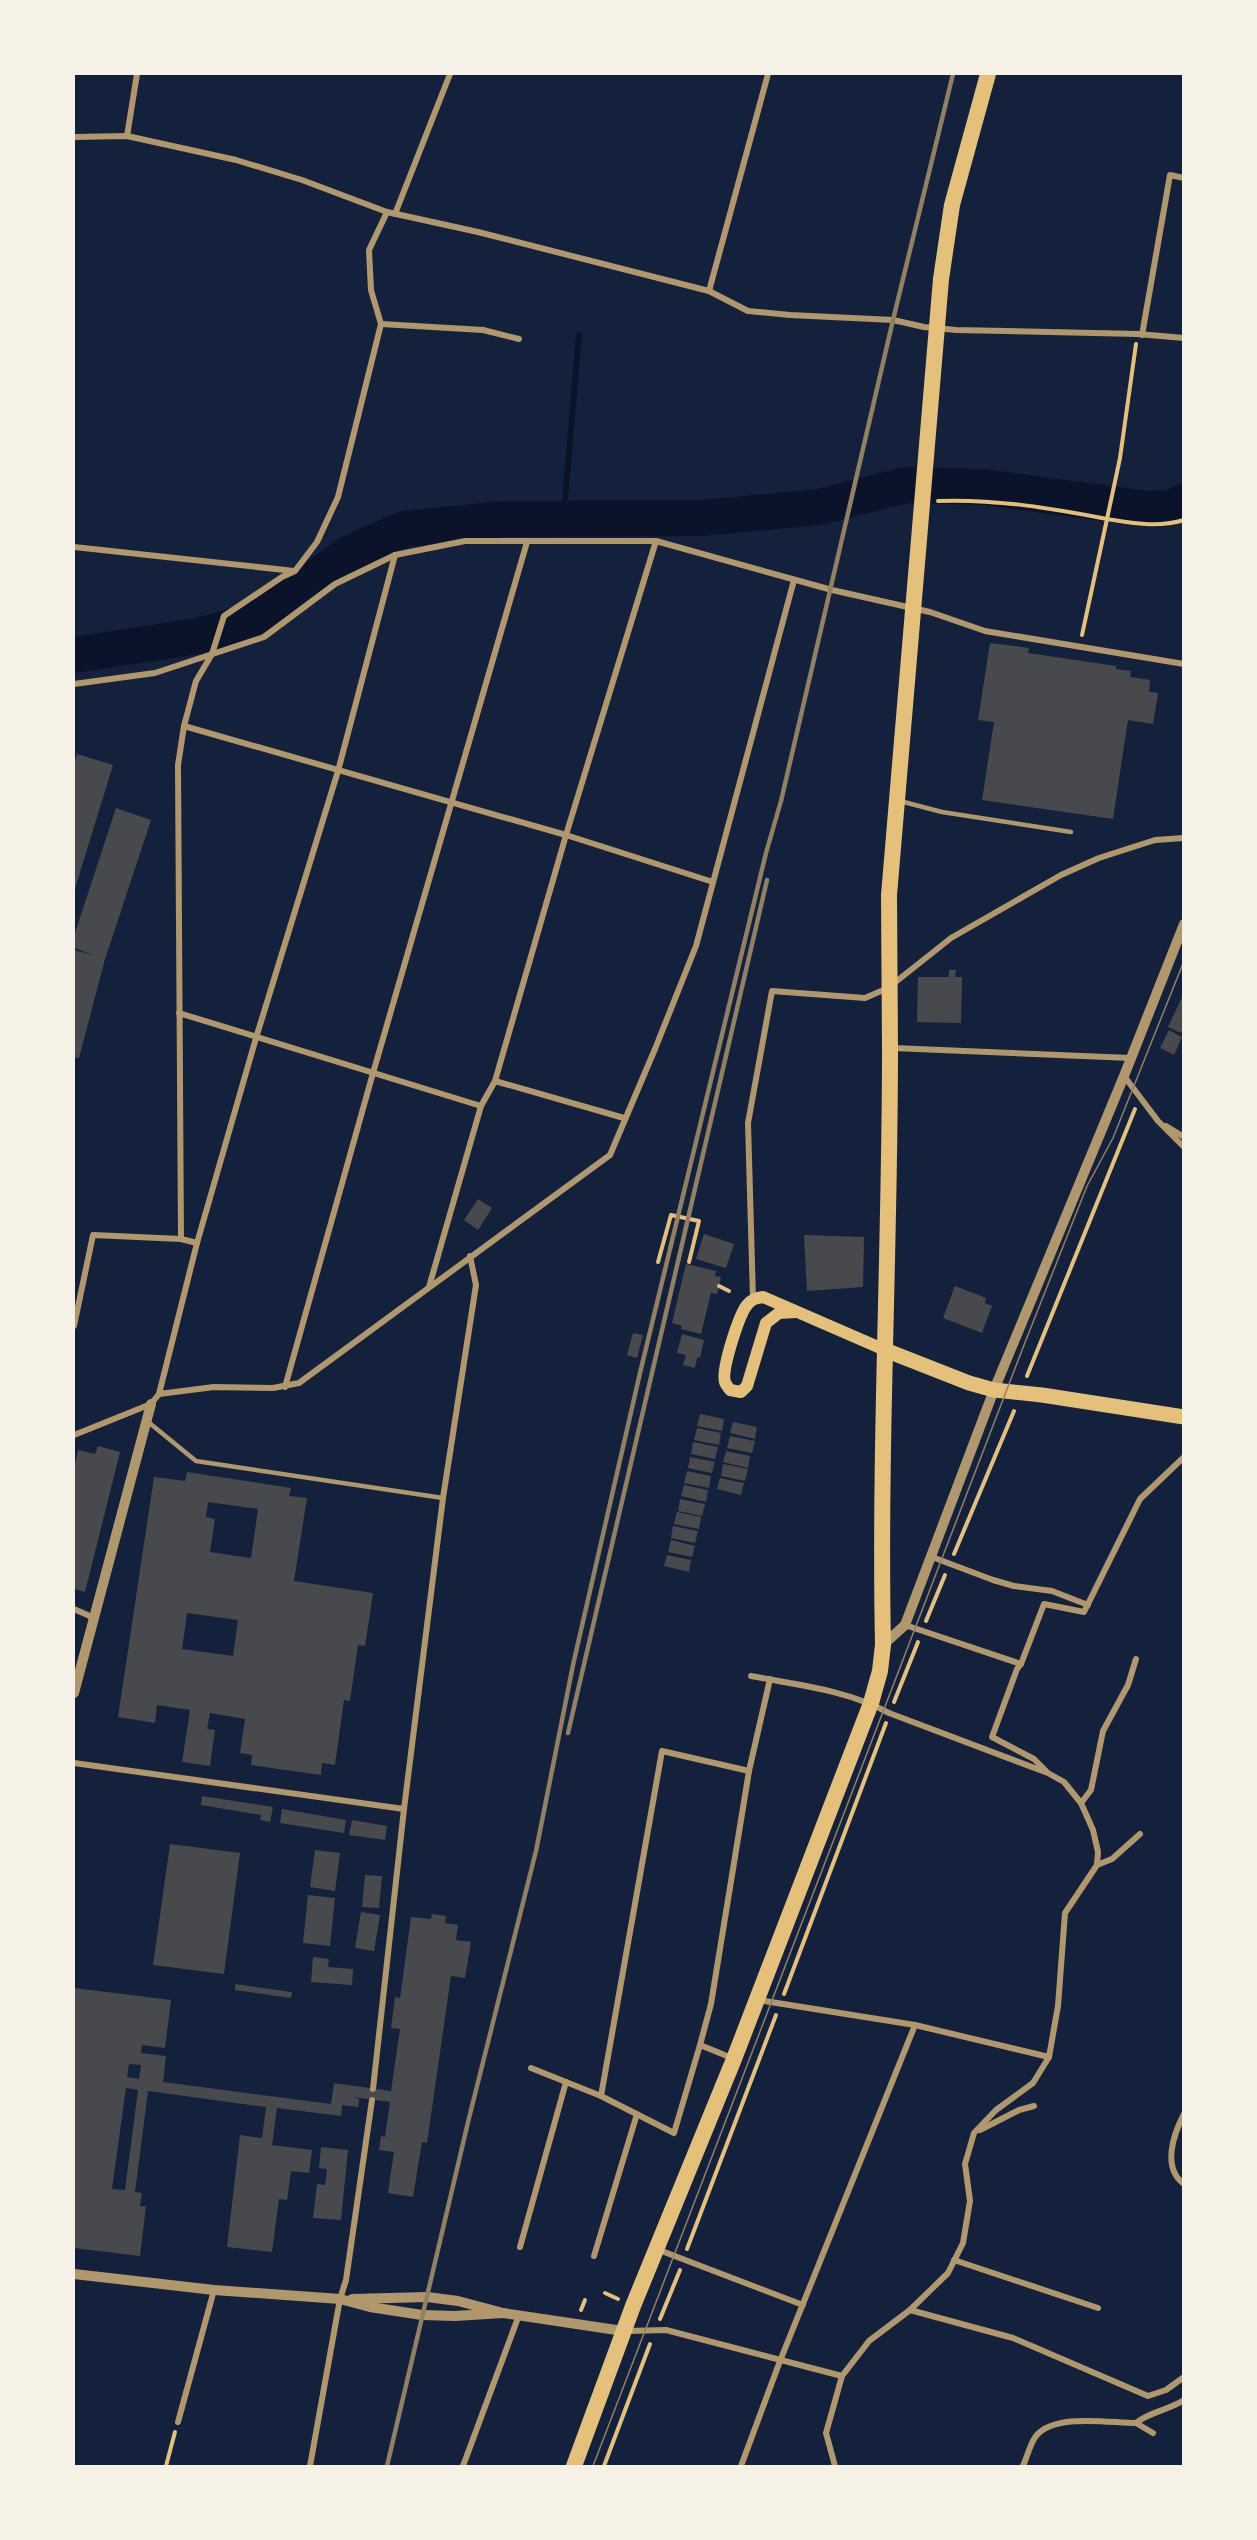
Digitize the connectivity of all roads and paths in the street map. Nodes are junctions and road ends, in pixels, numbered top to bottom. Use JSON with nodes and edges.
{"nodes":[{"id":1,"x":137,"y":74,"type":"edge"},
{"id":2,"x":450,"y":74,"type":"edge"},
{"id":3,"x":768,"y":74,"type":"edge"},
{"id":4,"x":988,"y":74,"type":"edge"},
{"id":5,"x":127,"y":136,"type":"junction"},
{"id":6,"x":74,"y":137,"type":"edge"},
{"id":7,"x":1184,"y":178,"type":"edge"},
{"id":8,"x":387,"y":212,"type":"junction"},
{"id":9,"x":395,"y":214,"type":"junction"},
{"id":10,"x":709,"y":291,"type":"junction"},
{"id":11,"x":381,"y":324,"type":"junction"},
{"id":12,"x":936,"y":328,"type":"junction"},
{"id":13,"x":1140,"y":335,"type":"junction"},
{"id":14,"x":1184,"y":338,"type":"edge"},
{"id":15,"x":519,"y":339,"type":"dead end"},
{"id":16,"x":922,"y":502,"type":"junction"},
{"id":17,"x":1107,"y":519,"type":"junction"},
{"id":18,"x":1184,"y":520,"type":"edge"},
{"id":19,"x":656,"y":541,"type":"junction"},
{"id":20,"x":527,"y":542,"type":"junction"},
{"id":21,"x":74,"y":547,"type":"edge"},
{"id":22,"x":395,"y":555,"type":"junction"},
{"id":23,"x":295,"y":571,"type":"junction"},
{"id":24,"x":794,"y":580,"type":"junction"},
{"id":25,"x":914,"y":608,"type":"junction"},
{"id":26,"x":1080,"y":646,"type":"junction"},
{"id":27,"x":212,"y":654,"type":"junction"},
{"id":28,"x":1184,"y":664,"type":"edge"},
{"id":29,"x":74,"y":684,"type":"edge"},
{"id":30,"x":184,"y":726,"type":"junction"},
{"id":31,"x":338,"y":771,"type":"junction"},
{"id":32,"x":898,"y":801,"type":"junction"},
{"id":33,"x":453,"y":803,"type":"junction"},
{"id":34,"x":1071,"y":832,"type":"dead end"},
{"id":35,"x":566,"y":835,"type":"junction"},
{"id":36,"x":1184,"y":838,"type":"edge"},
{"id":37,"x":714,"y":882,"type":"junction"},
{"id":38,"x":1184,"y":924,"type":"edge"},
{"id":39,"x":888,"y":988,"type":"junction"},
{"id":40,"x":179,"y":1013,"type":"junction"},
{"id":41,"x":256,"y":1038,"type":"junction"},
{"id":42,"x":890,"y":1048,"type":"junction"},
{"id":43,"x":1132,"y":1058,"type":"junction"},
{"id":44,"x":373,"y":1073,"type":"junction"},
{"id":45,"x":1124,"y":1077,"type":"junction"},
{"id":46,"x":495,"y":1081,"type":"junction"},
{"id":47,"x":1140,"y":1097,"type":"junction"},
{"id":48,"x":481,"y":1106,"type":"junction"},
{"id":49,"x":624,"y":1118,"type":"junction"},
{"id":50,"x":1158,"y":1121,"type":"junction"},
{"id":51,"x":1184,"y":1137,"type":"edge"},
{"id":52,"x":1184,"y":1147,"type":"edge"},
{"id":53,"x":181,"y":1239,"type":"junction"},
{"id":54,"x":197,"y":1243,"type":"junction"},
{"id":55,"x":470,"y":1256,"type":"junction"},
{"id":56,"x":658,"y":1262,"type":"dead end"},
{"id":57,"x":689,"y":1262,"type":"dead end"},
{"id":58,"x":719,"y":1286,"type":"dead end"},
{"id":59,"x":429,"y":1287,"type":"junction"},
{"id":60,"x":729,"y":1291,"type":"dead end"},
{"id":61,"x":753,"y":1299,"type":"junction"},
{"id":62,"x":796,"y":1312,"type":"junction"},
{"id":63,"x":74,"y":1326,"type":"edge"},
{"id":64,"x":885,"y":1350,"type":"junction"},
{"id":65,"x":1027,"y":1376,"type":"dead end"},
{"id":66,"x":285,"y":1387,"type":"junction"},
{"id":67,"x":993,"y":1390,"type":"junction"},
{"id":68,"x":159,"y":1394,"type":"junction"},
{"id":69,"x":151,"y":1404,"type":"junction"},
{"id":70,"x":1014,"y":1411,"type":"dead end"},
{"id":71,"x":1184,"y":1417,"type":"edge"},
{"id":72,"x":146,"y":1420,"type":"junction"},
{"id":73,"x":74,"y":1435,"type":"edge"},
{"id":74,"x":1184,"y":1456,"type":"edge"},
{"id":75,"x":443,"y":1498,"type":"junction"},
{"id":76,"x":932,"y":1557,"type":"junction"},
{"id":77,"x":950,"y":1564,"type":"junction"},
{"id":78,"x":1088,"y":1605,"type":"junction"},
{"id":79,"x":74,"y":1609,"type":"edge"},
{"id":80,"x":92,"y":1617,"type":"junction"},
{"id":81,"x":905,"y":1625,"type":"junction"},
{"id":82,"x":922,"y":1631,"type":"junction"},
{"id":83,"x":884,"y":1645,"type":"junction"},
{"id":84,"x":1136,"y":1659,"type":"dead end"},
{"id":85,"x":1021,"y":1664,"type":"junction"},
{"id":86,"x":751,"y":1676,"type":"dead end"},
{"id":87,"x":770,"y":1679,"type":"junction"},
{"id":88,"x":74,"y":1693,"type":"edge"},
{"id":89,"x":871,"y":1703,"type":"junction"},
{"id":90,"x":889,"y":1713,"type":"junction"},
{"id":91,"x":74,"y":1763,"type":"edge"},
{"id":92,"x":749,"y":1771,"type":"junction"},
{"id":93,"x":1048,"y":1773,"type":"junction"},
{"id":94,"x":1081,"y":1803,"type":"junction"},
{"id":95,"x":404,"y":1809,"type":"junction"},
{"id":96,"x":1140,"y":1834,"type":"dead end"},
{"id":97,"x":1097,"y":1865,"type":"junction"},
{"id":98,"x":757,"y":2000,"type":"junction"},
{"id":99,"x":781,"y":2004,"type":"junction"},
{"id":100,"x":915,"y":2025,"type":"junction"},
{"id":101,"x":700,"y":2045,"type":"junction"},
{"id":102,"x":1049,"y":2057,"type":"junction"},
{"id":103,"x":734,"y":2059,"type":"junction"},
{"id":104,"x":531,"y":2068,"type":"dead end"},
{"id":105,"x":566,"y":2082,"type":"junction"},
{"id":106,"x":373,"y":2088,"type":"dead end"},
{"id":107,"x":601,"y":2096,"type":"junction"},
{"id":108,"x":372,"y":2100,"type":"dead end"},
{"id":109,"x":1034,"y":2106,"type":"dead end"},
{"id":110,"x":637,"y":2114,"type":"junction"},
{"id":111,"x":1184,"y":2114,"type":"edge"},
{"id":112,"x":974,"y":2133,"type":"junction"},
{"id":113,"x":1184,"y":2184,"type":"edge"},
{"id":114,"x":520,"y":2247,"type":"dead end"},
{"id":115,"x":656,"y":2248,"type":"junction"},
{"id":116,"x":594,"y":2256,"type":"dead end"},
{"id":117,"x":683,"y":2259,"type":"junction"},
{"id":118,"x":954,"y":2260,"type":"junction"},
{"id":119,"x":74,"y":2274,"type":"edge"},
{"id":120,"x":214,"y":2290,"type":"junction"},
{"id":121,"x":343,"y":2300,"type":"junction"},
{"id":122,"x":803,"y":2305,"type":"junction"},
{"id":123,"x":1098,"y":2308,"type":"dead end"},
{"id":124,"x":910,"y":2310,"type":"junction"},
{"id":125,"x":503,"y":2313,"type":"junction"},
{"id":126,"x":519,"y":2315,"type":"junction"},
{"id":127,"x":661,"y":2330,"type":"junction"},
{"id":128,"x":623,"y":2331,"type":"junction"},
{"id":129,"x":780,"y":2361,"type":"junction"},
{"id":130,"x":842,"y":2376,"type":"junction"},
{"id":131,"x":1184,"y":2377,"type":"edge"},
{"id":132,"x":1184,"y":2400,"type":"edge"},
{"id":133,"x":178,"y":2422,"type":"joint"},
{"id":134,"x":1136,"y":2423,"type":"junction"},
{"id":135,"x":1153,"y":2433,"type":"dead end"},
{"id":136,"x":166,"y":2466,"type":"edge"},
{"id":137,"x":310,"y":2466,"type":"edge"},
{"id":138,"x":463,"y":2466,"type":"edge"},
{"id":139,"x":574,"y":2466,"type":"edge"},
{"id":140,"x":604,"y":2466,"type":"edge"},
{"id":141,"x":741,"y":2466,"type":"edge"},
{"id":142,"x":835,"y":2466,"type":"edge"},
{"id":143,"x":1023,"y":2466,"type":"edge"}],
"edges":[{"from":1,"to":5,"type":"street"},
{"from":2,"to":9,"type":"street"},
{"from":3,"to":10,"type":"street"},
{"from":4,"to":12,"type":"highway"},
{"from":5,"to":6,"type":"street"},
{"from":5,"to":8,"type":"street"},
{"from":7,"to":13,"type":"street"},
{"from":8,"to":9,"type":"street"},
{"from":8,"to":11,"type":"street"},
{"from":9,"to":10,"type":"street"},
{"from":10,"to":12,"type":"street"},
{"from":11,"to":15,"type":"street"},
{"from":11,"to":23,"type":"street"},
{"from":12,"to":13,"type":"street"},
{"from":12,"to":16,"type":"highway"},
{"from":13,"to":14,"type":"street"},
{"from":13,"to":17,"type":"path"},
{"from":16,"to":17,"type":"path"},
{"from":16,"to":25,"type":"highway"},
{"from":17,"to":18,"type":"path"},
{"from":17,"to":26,"type":"path"},
{"from":19,"to":20,"type":"street"},
{"from":19,"to":24,"type":"street"},
{"from":19,"to":35,"type":"street"},
{"from":20,"to":22,"type":"street"},
{"from":20,"to":33,"type":"street"},
{"from":21,"to":23,"type":"street"},
{"from":22,"to":27,"type":"street"},
{"from":22,"to":31,"type":"street"},
{"from":23,"to":27,"type":"street"},
{"from":24,"to":25,"type":"street"},
{"from":24,"to":37,"type":"street"},
{"from":25,"to":26,"type":"street"},
{"from":25,"to":32,"type":"highway"},
{"from":26,"to":28,"type":"street"},
{"from":27,"to":29,"type":"street"},
{"from":27,"to":30,"type":"street"},
{"from":30,"to":31,"type":"street"},
{"from":30,"to":40,"type":"street"},
{"from":31,"to":33,"type":"street"},
{"from":31,"to":41,"type":"street"},
{"from":32,"to":34,"type":"lane"},
{"from":32,"to":39,"type":"highway"},
{"from":33,"to":35,"type":"street"},
{"from":33,"to":44,"type":"street"},
{"from":35,"to":37,"type":"street"},
{"from":35,"to":46,"type":"street"},
{"from":36,"to":39,"type":"street"},
{"from":37,"to":49,"type":"street"},
{"from":38,"to":43,"type":"street"},
{"from":39,"to":42,"type":"highway"},
{"from":39,"to":61,"type":"street"},
{"from":40,"to":41,"type":"street"},
{"from":40,"to":53,"type":"street"},
{"from":41,"to":44,"type":"street"},
{"from":41,"to":54,"type":"street"},
{"from":42,"to":43,"type":"street"},
{"from":42,"to":64,"type":"highway"},
{"from":43,"to":45,"type":"street"},
{"from":44,"to":48,"type":"street"},
{"from":44,"to":66,"type":"street"},
{"from":45,"to":47,"type":"street"},
{"from":45,"to":67,"type":"street"},
{"from":46,"to":48,"type":"street"},
{"from":46,"to":49,"type":"street"},
{"from":47,"to":50,"type":"street"},
{"from":47,"to":65,"type":"path"},
{"from":48,"to":59,"type":"street"},
{"from":49,"to":55,"type":"street"},
{"from":50,"to":51,"type":"street"},
{"from":50,"to":52,"type":"street"},
{"from":53,"to":54,"type":"street"},
{"from":53,"to":63,"type":"street"},
{"from":54,"to":68,"type":"street"},
{"from":55,"to":59,"type":"street"},
{"from":55,"to":75,"type":"street"},
{"from":56,"to":57,"type":"path"},
{"from":58,"to":60,"type":"path"},
{"from":59,"to":66,"type":"street"},
{"from":61,"to":62,"type":"main road"},
{"from":61,"to":62,"type":"main road"},
{"from":62,"to":64,"type":"main road"},
{"from":64,"to":67,"type":"main road"},
{"from":64,"to":83,"type":"highway"},
{"from":66,"to":68,"type":"street"},
{"from":67,"to":71,"type":"main road"},
{"from":67,"to":76,"type":"street"},
{"from":68,"to":69,"type":"street"},
{"from":69,"to":72,"type":"street"},
{"from":69,"to":73,"type":"street"},
{"from":70,"to":77,"type":"path"},
{"from":72,"to":75,"type":"lane"},
{"from":72,"to":80,"type":"street"},
{"from":74,"to":78,"type":"street"},
{"from":75,"to":95,"type":"street"},
{"from":76,"to":77,"type":"street"},
{"from":76,"to":81,"type":"street"},
{"from":77,"to":78,"type":"street"},
{"from":77,"to":82,"type":"path"},
{"from":78,"to":85,"type":"street"},
{"from":79,"to":80,"type":"street"},
{"from":80,"to":88,"type":"street"},
{"from":81,"to":82,"type":"street"},
{"from":81,"to":83,"type":"street"},
{"from":82,"to":85,"type":"street"},
{"from":82,"to":90,"type":"path"},
{"from":83,"to":89,"type":"highway"},
{"from":84,"to":94,"type":"street"},
{"from":85,"to":93,"type":"street"},
{"from":86,"to":87,"type":"street"},
{"from":87,"to":89,"type":"street"},
{"from":87,"to":92,"type":"street"},
{"from":89,"to":90,"type":"street"},
{"from":89,"to":98,"type":"highway"},
{"from":90,"to":93,"type":"street"},
{"from":90,"to":99,"type":"path"},
{"from":91,"to":95,"type":"street"},
{"from":92,"to":101,"type":"street"},
{"from":92,"to":107,"type":"street"},
{"from":93,"to":94,"type":"street"},
{"from":94,"to":97,"type":"street"},
{"from":95,"to":106,"type":"street"},
{"from":96,"to":97,"type":"street"},
{"from":97,"to":102,"type":"street"},
{"from":98,"to":99,"type":"street"},
{"from":98,"to":103,"type":"highway"},
{"from":99,"to":100,"type":"street"},
{"from":99,"to":117,"type":"path"},
{"from":100,"to":102,"type":"street"},
{"from":100,"to":122,"type":"street"},
{"from":101,"to":103,"type":"street"},
{"from":101,"to":110,"type":"street"},
{"from":102,"to":112,"type":"street"},
{"from":103,"to":115,"type":"highway"},
{"from":104,"to":105,"type":"street"},
{"from":105,"to":107,"type":"street"},
{"from":105,"to":114,"type":"street"},
{"from":107,"to":110,"type":"street"},
{"from":108,"to":121,"type":"street"},
{"from":109,"to":112,"type":"street"},
{"from":110,"to":116,"type":"street"},
{"from":111,"to":113,"type":"street"},
{"from":112,"to":118,"type":"street"},
{"from":115,"to":117,"type":"street"},
{"from":115,"to":128,"type":"highway"},
{"from":117,"to":122,"type":"street"},
{"from":117,"to":127,"type":"path"},
{"from":118,"to":123,"type":"street"},
{"from":118,"to":124,"type":"street"},
{"from":119,"to":120,"type":"street"},
{"from":120,"to":121,"type":"street"},
{"from":120,"to":133,"type":"street"},
{"from":121,"to":125,"type":"street"},
{"from":121,"to":125,"type":"street"},
{"from":121,"to":137,"type":"street"},
{"from":122,"to":129,"type":"street"},
{"from":124,"to":130,"type":"street"},
{"from":124,"to":131,"type":"street"},
{"from":125,"to":126,"type":"street"},
{"from":126,"to":128,"type":"street"},
{"from":126,"to":138,"type":"street"},
{"from":127,"to":128,"type":"street"},
{"from":127,"to":129,"type":"street"},
{"from":127,"to":140,"type":"path"},
{"from":128,"to":139,"type":"highway"},
{"from":129,"to":130,"type":"street"},
{"from":129,"to":141,"type":"street"},
{"from":130,"to":142,"type":"street"},
{"from":132,"to":134,"type":"street"},
{"from":133,"to":136,"type":"path"},
{"from":134,"to":135,"type":"street"},
{"from":134,"to":143,"type":"street"}]}
